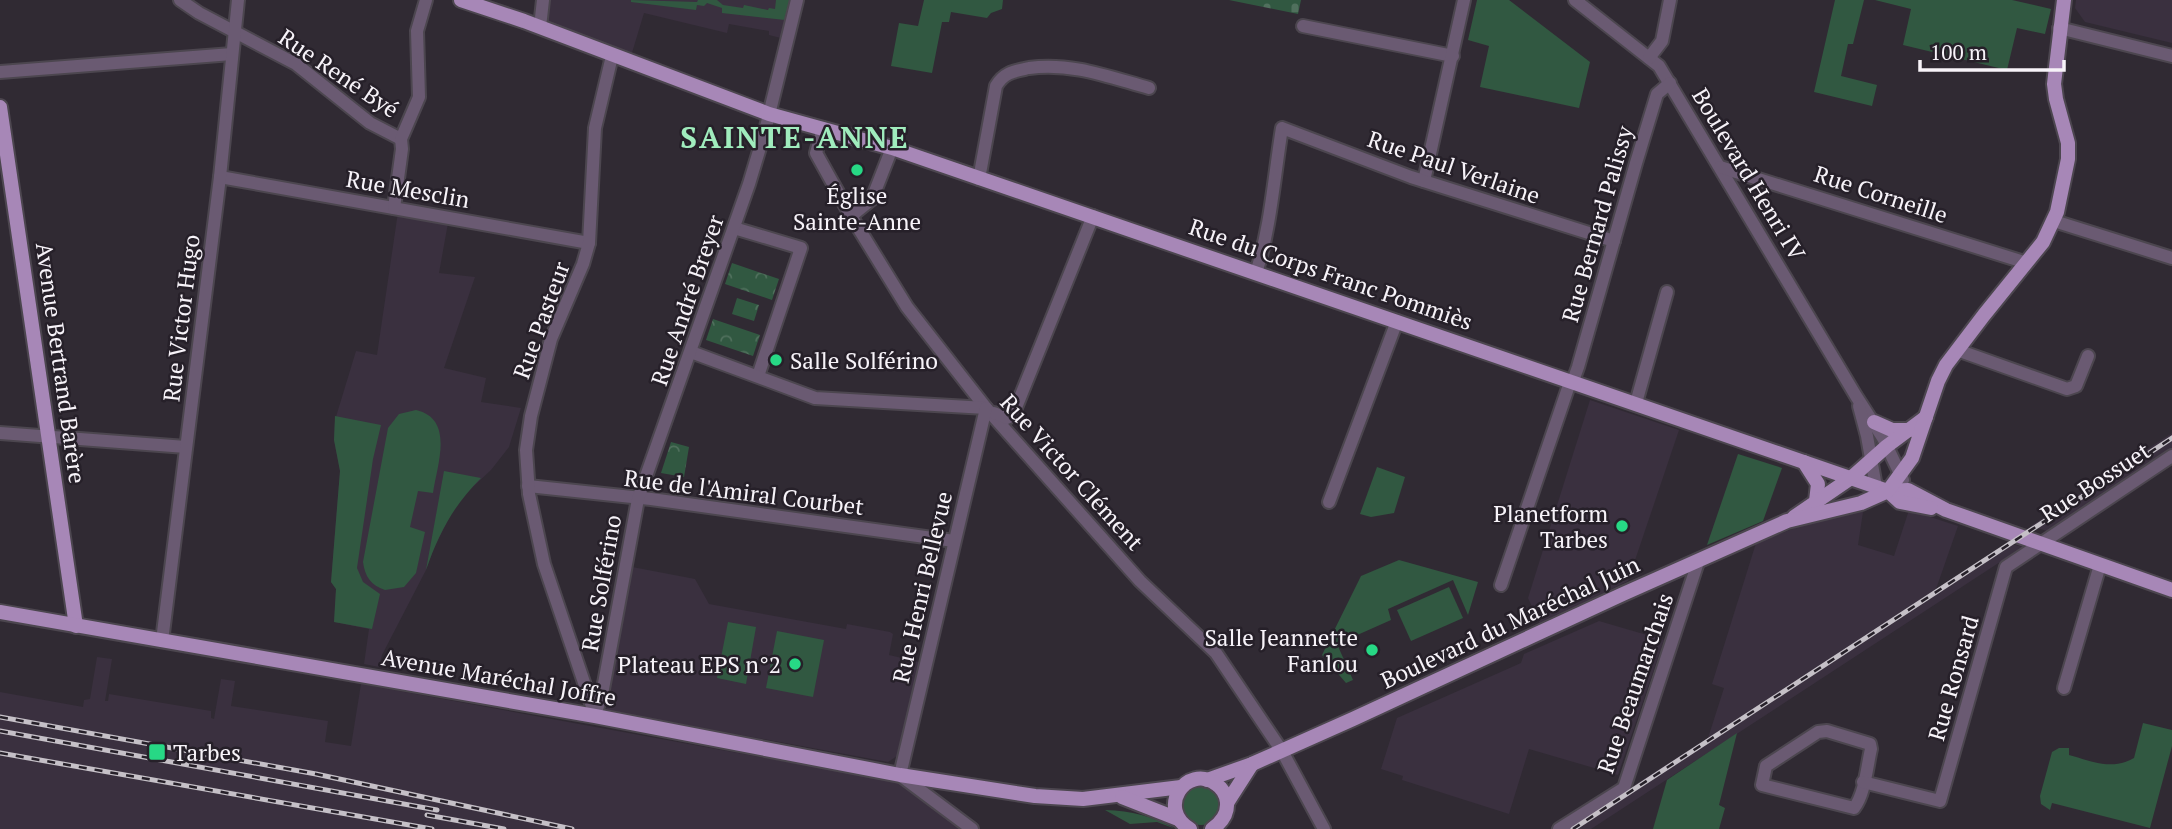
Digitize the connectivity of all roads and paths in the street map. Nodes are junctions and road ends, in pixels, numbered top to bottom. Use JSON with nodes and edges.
{"nodes":[{"id":1,"x":180,"y":0,"type":"edge"},
{"id":2,"x":238,"y":0,"type":"edge"},
{"id":3,"x":426,"y":0,"type":"edge"},
{"id":4,"x":461,"y":0,"type":"edge"},
{"id":5,"x":543,"y":0,"type":"edge"},
{"id":6,"x":797,"y":0,"type":"edge"},
{"id":7,"x":1464,"y":0,"type":"edge"},
{"id":8,"x":1575,"y":0,"type":"edge"},
{"id":9,"x":1670,"y":0,"type":"edge"},
{"id":10,"x":2064,"y":0,"type":"edge"},
{"id":11,"x":1303,"y":26,"type":"dead end"},
{"id":12,"x":540,"y":27,"type":"junction"},
{"id":13,"x":2060,"y":28,"type":"junction"},
{"id":14,"x":235,"y":31,"type":"junction"},
{"id":15,"x":232,"y":54,"type":"junction"},
{"id":16,"x":2172,"y":55,"type":"edge"},
{"id":17,"x":612,"y":56,"type":"junction"},
{"id":18,"x":1453,"y":56,"type":"junction"},
{"id":19,"x":1649,"y":58,"type":"junction"},
{"id":20,"x":0,"y":72,"type":"edge"},
{"id":21,"x":1670,"y":83,"type":"junction"},
{"id":22,"x":1149,"y":89,"type":"dead end"},
{"id":23,"x":0,"y":107,"type":"edge"},
{"id":24,"x":769,"y":114,"type":"junction"},
{"id":25,"x":823,"y":128,"type":"junction"},
{"id":26,"x":401,"y":139,"type":"junction"},
{"id":27,"x":892,"y":148,"type":"junction"},
{"id":28,"x":1720,"y":167,"type":"junction"},
{"id":29,"x":220,"y":177,"type":"junction"},
{"id":30,"x":979,"y":179,"type":"junction"},
{"id":31,"x":1424,"y":181,"type":"junction"},
{"id":32,"x":394,"y":208,"type":"junction"},
{"id":33,"x":850,"y":216,"type":"junction"},
{"id":34,"x":1093,"y":216,"type":"junction"},
{"id":35,"x":2054,"y":221,"type":"junction"},
{"id":36,"x":734,"y":228,"type":"junction"},
{"id":37,"x":1614,"y":242,"type":"junction"},
{"id":38,"x":589,"y":243,"type":"junction"},
{"id":39,"x":2172,"y":258,"type":"edge"},
{"id":40,"x":2028,"y":263,"type":"junction"},
{"id":41,"x":1256,"y":272,"type":"junction"},
{"id":42,"x":1667,"y":292,"type":"dead end"},
{"id":43,"x":1397,"y":321,"type":"junction"},
{"id":44,"x":1957,"y":350,"type":"junction"},
{"id":45,"x":691,"y":352,"type":"junction"},
{"id":46,"x":2088,"y":356,"type":"dead end"},
{"id":47,"x":758,"y":376,"type":"junction"},
{"id":48,"x":1573,"y":381,"type":"junction"},
{"id":49,"x":1856,"y":396,"type":"junction"},
{"id":50,"x":1636,"y":403,"type":"junction"},
{"id":51,"x":989,"y":410,"type":"junction"},
{"id":52,"x":1927,"y":416,"type":"junction"},
{"id":53,"x":1874,"y":422,"type":"junction"},
{"id":54,"x":1912,"y":429,"type":"junction"},
{"id":55,"x":0,"y":433,"type":"edge"},
{"id":56,"x":49,"y":436,"type":"junction"},
{"id":57,"x":1887,"y":446,"type":"junction"},
{"id":58,"x":186,"y":447,"type":"junction"},
{"id":59,"x":2172,"y":456,"type":"edge"},
{"id":60,"x":1871,"y":460,"type":"junction"},
{"id":61,"x":1803,"y":461,"type":"junction"},
{"id":62,"x":1901,"y":476,"type":"junction"},
{"id":63,"x":1851,"y":478,"type":"junction"},
{"id":64,"x":528,"y":486,"type":"junction"},
{"id":65,"x":1882,"y":489,"type":"junction"},
{"id":66,"x":1908,"y":490,"type":"junction"},
{"id":67,"x":638,"y":499,"type":"junction"},
{"id":68,"x":1816,"y":501,"type":"junction"},
{"id":69,"x":1329,"y":502,"type":"dead end"},
{"id":70,"x":1946,"y":510,"type":"junction"},
{"id":71,"x":1787,"y":522,"type":"junction"},
{"id":72,"x":954,"y":541,"type":"junction"},
{"id":73,"x":2041,"y":543,"type":"junction"},
{"id":74,"x":1698,"y":562,"type":"junction"},
{"id":75,"x":2100,"y":565,"type":"junction"},
{"id":76,"x":2006,"y":567,"type":"joint"},
{"id":77,"x":1500,"y":585,"type":"dead end"},
{"id":78,"x":2172,"y":590,"type":"edge"},
{"id":79,"x":0,"y":612,"type":"edge"},
{"id":80,"x":76,"y":626,"type":"junction"},
{"id":81,"x":162,"y":641,"type":"junction"},
{"id":82,"x":2064,"y":688,"type":"dead end"},
{"id":83,"x":595,"y":716,"type":"junction"},
{"id":84,"x":1282,"y":751,"type":"junction"},
{"id":85,"x":1252,"y":764,"type":"junction"},
{"id":86,"x":900,"y":775,"type":"junction"},
{"id":87,"x":1208,"y":780,"type":"junction"},
{"id":88,"x":1863,"y":782,"type":"junction"},
{"id":89,"x":1181,"y":787,"type":"junction"},
{"id":90,"x":1113,"y":796,"type":"junction"},
{"id":91,"x":1227,"y":803,"type":"junction"},
{"id":92,"x":1178,"y":819,"type":"junction"},
{"id":93,"x":1220,"y":826,"type":"edge"},
{"id":94,"x":972,"y":829,"type":"edge"},
{"id":95,"x":1190,"y":829,"type":"edge"},
{"id":96,"x":1324,"y":829,"type":"edge"},
{"id":97,"x":1559,"y":829,"type":"edge"}],
"edges":[{"from":1,"to":14,"type":"street","name":"Rue René Byé"},
{"from":2,"to":14,"type":"street","name":"Rue Victor Hugo"},
{"from":3,"to":26,"type":"street"},
{"from":4,"to":12,"type":"main road","name":"Rue du Corps Franc Pommiès"},
{"from":5,"to":12,"type":"street"},
{"from":6,"to":24,"type":"street","name":"Rue André Breyer"},
{"from":7,"to":18,"type":"street"},
{"from":8,"to":19,"type":"street","name":"Boulevard Henri IV"},
{"from":9,"to":19,"type":"street"},
{"from":10,"to":13,"type":"main road"},
{"from":11,"to":18,"type":"street"},
{"from":12,"to":17,"type":"main road","name":"Rue du Corps Franc Pommiès"},
{"from":13,"to":16,"type":"street"},
{"from":13,"to":35,"type":"main road"},
{"from":14,"to":15,"type":"street","name":"Rue Victor Hugo"},
{"from":14,"to":26,"type":"street","name":"Rue René Byé"},
{"from":15,"to":20,"type":"street"},
{"from":15,"to":29,"type":"street","name":"Rue Victor Hugo"},
{"from":17,"to":24,"type":"main road","name":"Rue du Corps Franc Pommiès"},
{"from":17,"to":38,"type":"street","name":"Rue Pasteur"},
{"from":18,"to":31,"type":"street"},
{"from":19,"to":21,"type":"street","name":"Boulevard Henri IV"},
{"from":21,"to":28,"type":"street","name":"Boulevard Henri IV"},
{"from":21,"to":37,"type":"street","name":"Rue Bernard Palissy"},
{"from":22,"to":30,"type":"street"},
{"from":23,"to":56,"type":"main road","name":"Avenue Bertrand Barère"},
{"from":24,"to":25,"type":"main road","name":"Rue du Corps Franc Pommiès"},
{"from":24,"to":36,"type":"street","name":"Rue André Breyer"},
{"from":25,"to":27,"type":"main road","name":"Rue du Corps Franc Pommiès"},
{"from":25,"to":33,"type":"street","name":"Rue Victor Clément"},
{"from":26,"to":32,"type":"street"},
{"from":27,"to":30,"type":"main road","name":"Rue du Corps Franc Pommiès"},
{"from":27,"to":33,"type":"street"},
{"from":28,"to":40,"type":"street","name":"Rue Corneille"},
{"from":28,"to":49,"type":"street","name":"Boulevard Henri IV"},
{"from":29,"to":32,"type":"street","name":"Rue Mesclin"},
{"from":29,"to":58,"type":"street","name":"Rue Victor Hugo"},
{"from":30,"to":34,"type":"main road","name":"Rue du Corps Franc Pommiès"},
{"from":31,"to":37,"type":"street","name":"Rue Paul Verlaine"},
{"from":31,"to":41,"type":"street","name":"Rue Paul Verlaine"},
{"from":32,"to":38,"type":"street","name":"Rue Mesclin"},
{"from":33,"to":51,"type":"street","name":"Rue Victor Clément"},
{"from":34,"to":41,"type":"main road","name":"Rue du Corps Franc Pommiès"},
{"from":34,"to":51,"type":"street"},
{"from":35,"to":39,"type":"street"},
{"from":35,"to":40,"type":"main road"},
{"from":36,"to":45,"type":"street","name":"Rue André Breyer"},
{"from":36,"to":47,"type":"street"},
{"from":37,"to":48,"type":"street","name":"Rue Bernard Palissy"},
{"from":38,"to":64,"type":"street","name":"Rue Pasteur"},
{"from":40,"to":44,"type":"main road"},
{"from":41,"to":43,"type":"main road","name":"Rue du Corps Franc Pommiès"},
{"from":42,"to":50,"type":"street"},
{"from":43,"to":48,"type":"main road","name":"Rue du Corps Franc Pommiès"},
{"from":43,"to":69,"type":"street"},
{"from":44,"to":46,"type":"street"},
{"from":44,"to":52,"type":"main road"},
{"from":45,"to":47,"type":"street"},
{"from":45,"to":67,"type":"street","name":"Rue André Breyer"},
{"from":47,"to":51,"type":"street"},
{"from":48,"to":50,"type":"main road","name":"Rue du Corps Franc Pommiès"},
{"from":48,"to":77,"type":"street","name":"Rue Bernard Palissy"},
{"from":49,"to":53,"type":"street","name":"Boulevard Henri IV"},
{"from":49,"to":60,"type":"street","name":"Boulevard Henri IV"},
{"from":50,"to":61,"type":"main road","name":"Rue du Corps Franc Pommiès"},
{"from":51,"to":72,"type":"street","name":"Rue Henri Bellevue"},
{"from":51,"to":84,"type":"street","name":"Rue Victor Clément"},
{"from":52,"to":54,"type":"main road","name":"Boulevard du Maréchal Juin"},
{"from":52,"to":62,"type":"main road"},
{"from":53,"to":54,"type":"main road"},
{"from":53,"to":57,"type":"street","name":"Boulevard Henri IV"},
{"from":54,"to":57,"type":"main road","name":"Boulevard du Maréchal Juin"},
{"from":55,"to":56,"type":"street"},
{"from":56,"to":58,"type":"street"},
{"from":56,"to":80,"type":"main road","name":"Avenue Bertrand Barère"},
{"from":57,"to":60,"type":"main road","name":"Boulevard du Maréchal Juin"},
{"from":57,"to":62,"type":"street","name":"Boulevard Henri IV"},
{"from":58,"to":81,"type":"street","name":"Rue Victor Hugo"},
{"from":59,"to":73,"type":"street","name":"Rue Bossuet"},
{"from":60,"to":63,"type":"main road","name":"Boulevard du Maréchal Juin"},
{"from":60,"to":65,"type":"street","name":"Boulevard Henri IV"},
{"from":61,"to":63,"type":"main road","name":"Rue du Corps Franc Pommiès"},
{"from":61,"to":68,"type":"main road"},
{"from":62,"to":65,"type":"main road"},
{"from":62,"to":66,"type":"street","name":"Boulevard Henri IV"},
{"from":63,"to":65,"type":"main road","name":"Rue du Corps Franc Pommiès"},
{"from":63,"to":68,"type":"main road","name":"Boulevard du Maréchal Juin"},
{"from":64,"to":67,"type":"street","name":"Rue de l'Amiral Courbet"},
{"from":64,"to":83,"type":"street","name":"Rue Pasteur"},
{"from":65,"to":66,"type":"main road","name":"Rue du Corps Franc Pommiès"},
{"from":65,"to":70,"type":"main road","name":"Rue du Corps Franc Pommiès"},
{"from":65,"to":71,"type":"main road","name":"Boulevard du Maréchal Juin"},
{"from":66,"to":70,"type":"main road","name":"Rue du Corps Franc Pommiès"},
{"from":67,"to":72,"type":"street","name":"Rue de l'Amiral Courbet"},
{"from":67,"to":83,"type":"street","name":"Rue Solférino"},
{"from":68,"to":71,"type":"main road","name":"Boulevard du Maréchal Juin"},
{"from":70,"to":73,"type":"main road","name":"Rue du Corps Franc Pommiès"},
{"from":71,"to":74,"type":"main road","name":"Boulevard du Maréchal Juin"},
{"from":72,"to":86,"type":"street","name":"Rue Henri Bellevue"},
{"from":73,"to":75,"type":"main road","name":"Rue du Corps Franc Pommiès"},
{"from":73,"to":76,"type":"street","name":"Rue Bossuet"},
{"from":74,"to":84,"type":"main road","name":"Boulevard du Maréchal Juin"},
{"from":74,"to":97,"type":"street","name":"Rue Beaumarchais"},
{"from":75,"to":78,"type":"main road","name":"Rue du Corps Franc Pommiès"},
{"from":75,"to":82,"type":"street"},
{"from":76,"to":88,"type":"street","name":"Rue Ronsard"},
{"from":79,"to":80,"type":"main road","name":"Avenue Maréchal Joffre"},
{"from":80,"to":81,"type":"main road","name":"Avenue Maréchal Joffre"},
{"from":81,"to":83,"type":"main road","name":"Avenue Maréchal Joffre"},
{"from":83,"to":86,"type":"main road","name":"Avenue Maréchal Joffre"},
{"from":84,"to":85,"type":"main road","name":"Boulevard du Maréchal Juin"},
{"from":84,"to":96,"type":"street","name":"Rue Victor Clément"},
{"from":85,"to":87,"type":"main road","name":"Boulevard du Maréchal Juin"},
{"from":85,"to":91,"type":"main road"},
{"from":86,"to":90,"type":"main road"},
{"from":86,"to":94,"type":"street","name":"Avenue Maréchal Joffre"},
{"from":87,"to":89,"type":"main road","name":"Boulevard du Maréchal Juin"},
{"from":87,"to":91,"type":"main road"},
{"from":88,"to":88,"type":"street"},
{"from":89,"to":90,"type":"main road"},
{"from":89,"to":92,"type":"main road"},
{"from":90,"to":92,"type":"main road"},
{"from":91,"to":93,"type":"main road"},
{"from":92,"to":95,"type":"main road"}]}
